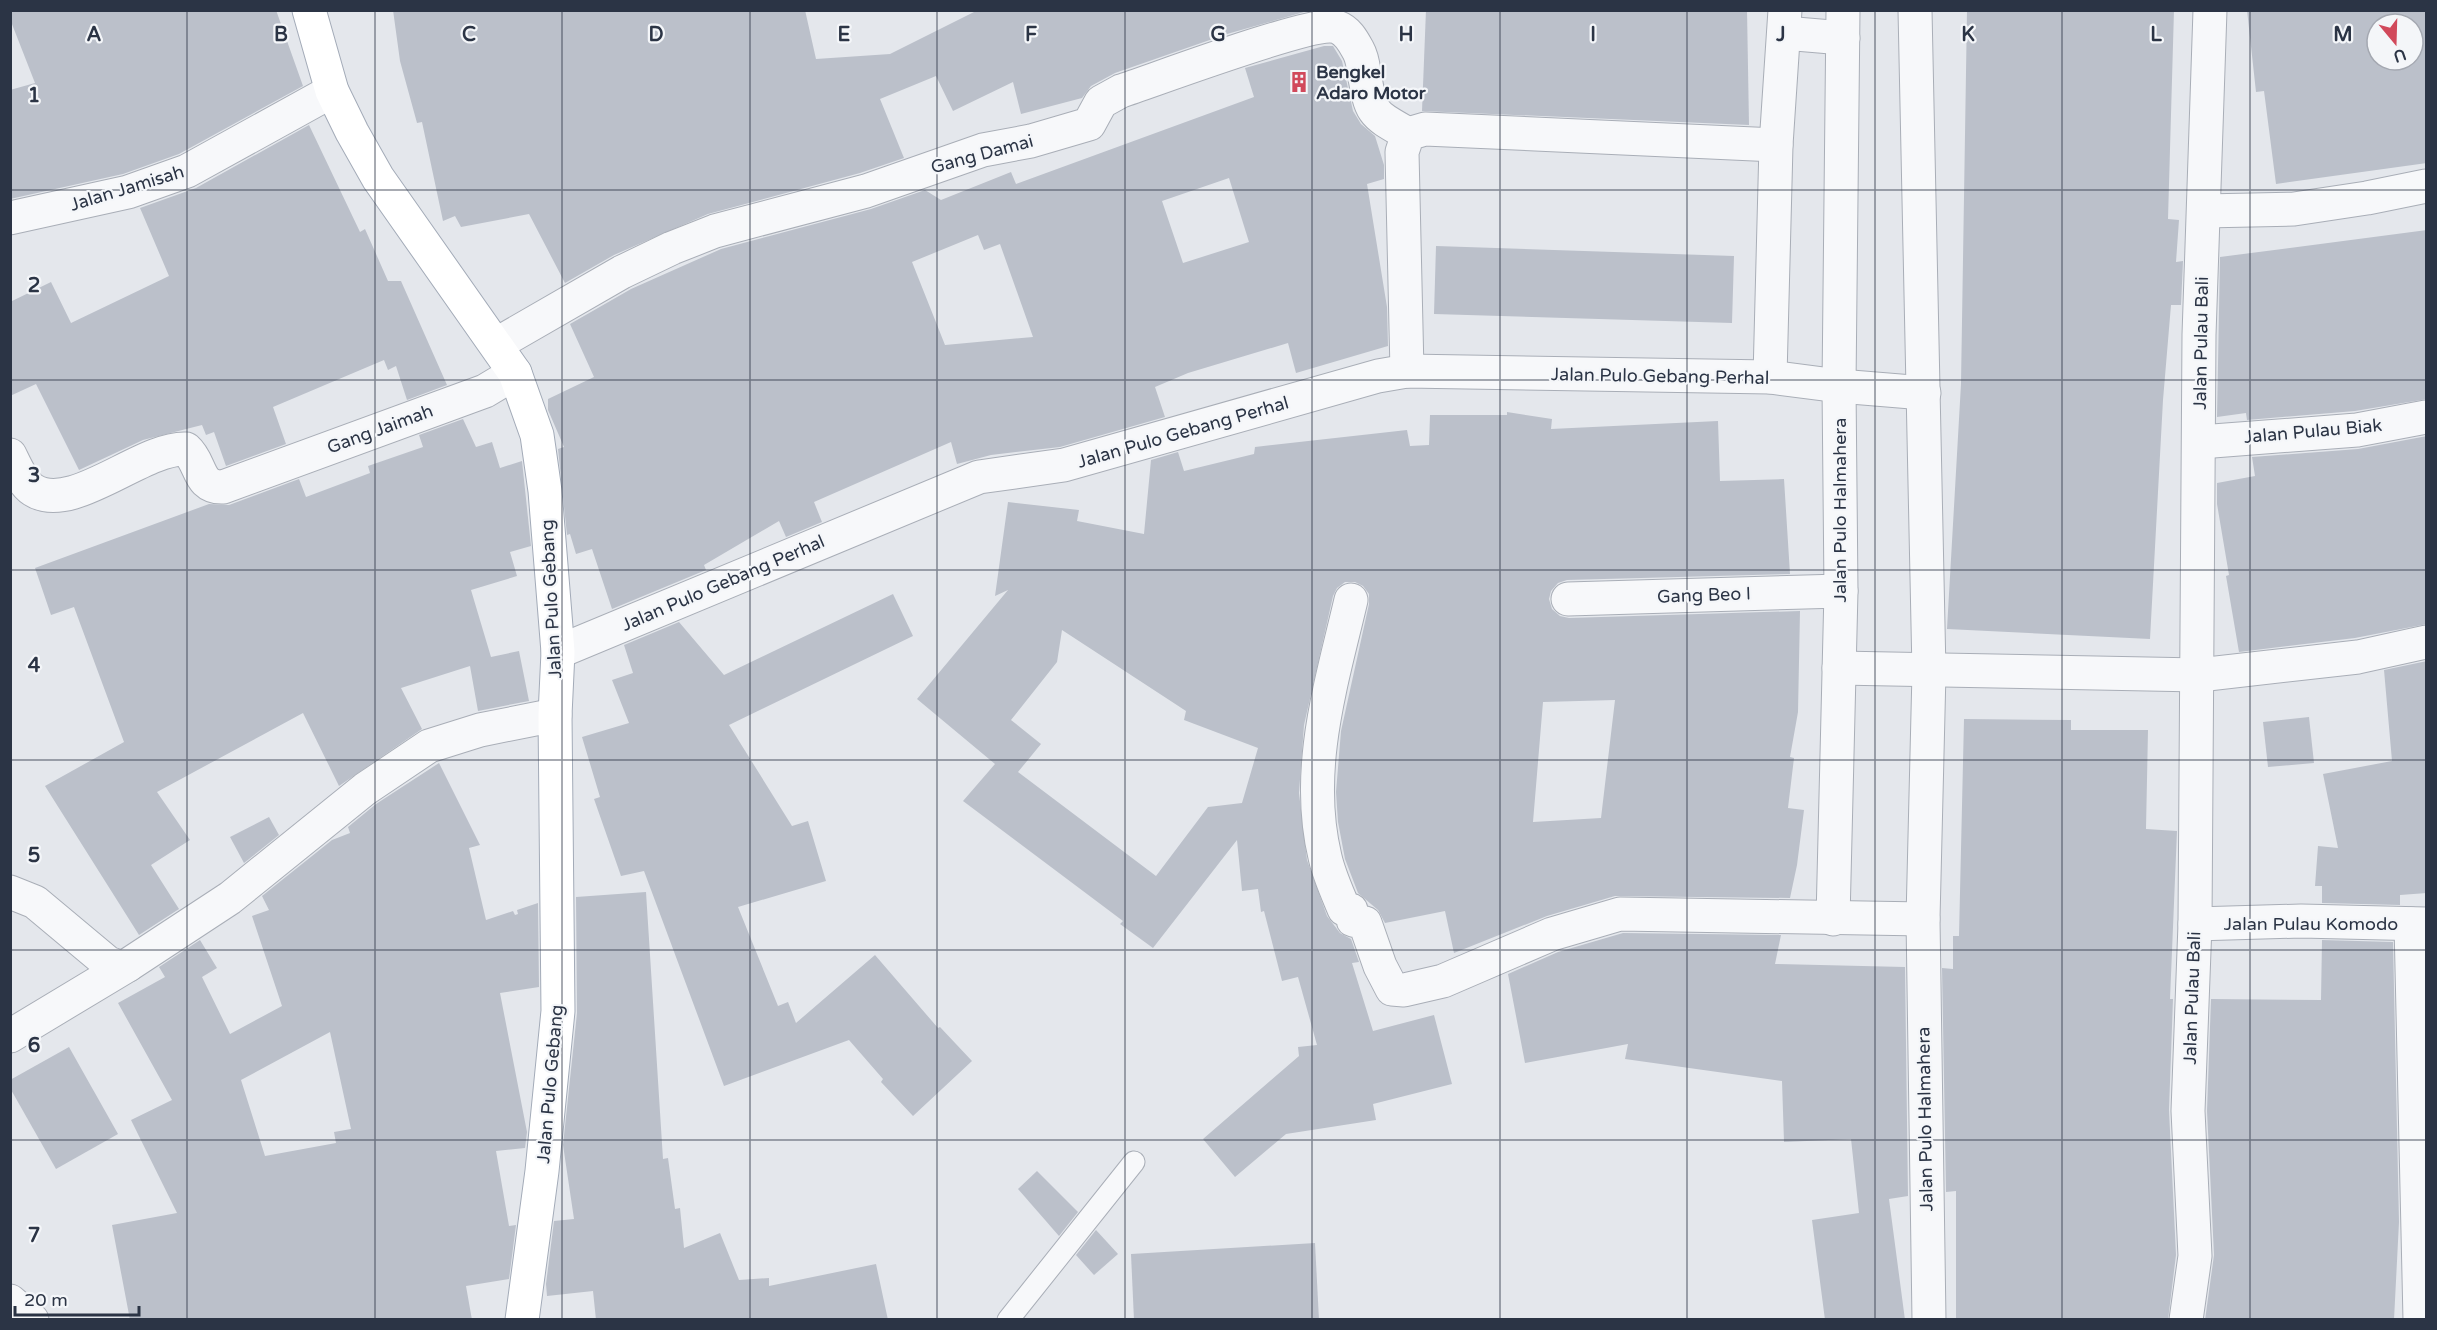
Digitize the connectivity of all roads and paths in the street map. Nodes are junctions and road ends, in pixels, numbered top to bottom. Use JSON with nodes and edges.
{"nodes":[{"id":1,"x":309,"y":10,"type":"edge"},
{"id":2,"x":1915,"y":10,"type":"edge"},
{"id":3,"x":2210,"y":10,"type":"edge"},
{"id":4,"x":1785,"y":22,"type":"edge"},
{"id":5,"x":1843,"y":24,"type":"edge"},
{"id":6,"x":332,"y":91,"type":"junction"},
{"id":7,"x":1408,"y":134,"type":"junction"},
{"id":8,"x":1776,"y":145,"type":"junction"},
{"id":9,"x":2427,"y":186,"type":"edge"},
{"id":10,"x":2204,"y":211,"type":"junction"},
{"id":11,"x":10,"y":218,"type":"edge"},
{"id":12,"x":497,"y":345,"type":"junction"},
{"id":13,"x":1407,"y":372,"type":"junction"},
{"id":14,"x":515,"y":373,"type":"junction"},
{"id":15,"x":1770,"y":376,"type":"junction"},
{"id":16,"x":1839,"y":386,"type":"junction"},
{"id":17,"x":1923,"y":393,"type":"junction"},
{"id":18,"x":2427,"y":417,"type":"edge"},
{"id":19,"x":2200,"y":442,"type":"junction"},
{"id":20,"x":10,"y":455,"type":"edge"},
{"id":21,"x":1841,"y":591,"type":"junction"},
{"id":22,"x":1568,"y":599,"type":"dead end"},
{"id":23,"x":1351,"y":600,"type":"dead end"},
{"id":24,"x":2427,"y":642,"type":"edge"},
{"id":25,"x":558,"y":652,"type":"junction"},
{"id":26,"x":1839,"y":668,"type":"junction"},
{"id":27,"x":1929,"y":672,"type":"junction"},
{"id":28,"x":2199,"y":675,"type":"junction"},
{"id":29,"x":555,"y":715,"type":"junction"},
{"id":30,"x":10,"y":892,"type":"edge"},
{"id":31,"x":1833,"y":919,"type":"junction"},
{"id":32,"x":1923,"y":919,"type":"junction"},
{"id":33,"x":2195,"y":924,"type":"junction"},
{"id":34,"x":2419,"y":924,"type":"edge"},
{"id":35,"x":128,"y":965,"type":"junction"},
{"id":36,"x":10,"y":1036,"type":"edge"},
{"id":37,"x":2421,"y":1150,"type":"edge"},
{"id":38,"x":1134,"y":1161,"type":"dead end"},
{"id":39,"x":10,"y":1301,"type":"edge"},
{"id":40,"x":32,"y":1320,"type":"edge"},
{"id":41,"x":522,"y":1320,"type":"edge"},
{"id":42,"x":1008,"y":1320,"type":"edge"},
{"id":43,"x":1929,"y":1320,"type":"edge"},
{"id":44,"x":2186,"y":1320,"type":"edge"},
{"id":45,"x":2420,"y":1320,"type":"edge"}],
"edges":[{"from":1,"to":6,"type":"main road","name":"Jalan Pulo Gebang"},
{"from":2,"to":17,"type":"street","name":"Jalan Pulo Halmahera"},
{"from":3,"to":10,"type":"street","name":"Jalan Pulau Bali"},
{"from":4,"to":5,"type":"street"},
{"from":4,"to":8,"type":"street"},
{"from":5,"to":16,"type":"street","name":"Jalan Pulo Halmahera"},
{"from":6,"to":11,"type":"street","name":"Jalan Jamisah"},
{"from":6,"to":12,"type":"main road","name":"Jalan Pulo Gebang"},
{"from":7,"to":8,"type":"street"},
{"from":7,"to":12,"type":"street","name":"Gang Damai"},
{"from":7,"to":13,"type":"street"},
{"from":8,"to":15,"type":"street"},
{"from":9,"to":10,"type":"street"},
{"from":10,"to":19,"type":"street","name":"Jalan Pulau Bali"},
{"from":12,"to":14,"type":"main road","name":"Jalan Pulo Gebang"},
{"from":13,"to":15,"type":"street","name":"Jalan Pulo Gebang Perhal"},
{"from":13,"to":25,"type":"street","name":"Jalan Pulo Gebang Perhal"},
{"from":14,"to":20,"type":"street","name":"Gang Jaimah"},
{"from":14,"to":25,"type":"main road","name":"Jalan Pulo Gebang"},
{"from":15,"to":16,"type":"street","name":"Jalan Pulo Gebang Perhal"},
{"from":16,"to":17,"type":"street","name":"Jalan Pulo Gebang Perhal"},
{"from":16,"to":21,"type":"street","name":"Jalan Pulo Halmahera"},
{"from":17,"to":27,"type":"street","name":"Jalan Pulo Halmahera"},
{"from":18,"to":19,"type":"street","name":"Jalan Pulau Biak"},
{"from":19,"to":28,"type":"street","name":"Jalan Pulau Bali"},
{"from":21,"to":22,"type":"street","name":"Gang Beo I"},
{"from":21,"to":26,"type":"street","name":"Jalan Pulo Halmahera"},
{"from":23,"to":31,"type":"street"},
{"from":24,"to":28,"type":"street"},
{"from":25,"to":29,"type":"main road","name":"Jalan Pulo Gebang"},
{"from":26,"to":27,"type":"street"},
{"from":26,"to":31,"type":"street","name":"Jalan Pulo Halmahera"},
{"from":27,"to":28,"type":"street"},
{"from":27,"to":32,"type":"street","name":"Jalan Pulo Halmahera"},
{"from":28,"to":33,"type":"street","name":"Jalan Pulau Bali"},
{"from":29,"to":35,"type":"street"},
{"from":29,"to":41,"type":"main road","name":"Jalan Pulo Gebang"},
{"from":30,"to":35,"type":"street"},
{"from":31,"to":32,"type":"street"},
{"from":32,"to":43,"type":"street","name":"Jalan Pulo Halmahera"},
{"from":33,"to":34,"type":"street","name":"Jalan Pulau Komodo"},
{"from":33,"to":44,"type":"street","name":"Jalan Pulau Bali"},
{"from":34,"to":37,"type":"street"},
{"from":35,"to":36,"type":"street"},
{"from":37,"to":45,"type":"street"},
{"from":38,"to":42,"type":"lane"},
{"from":39,"to":40,"type":"street"}]}
